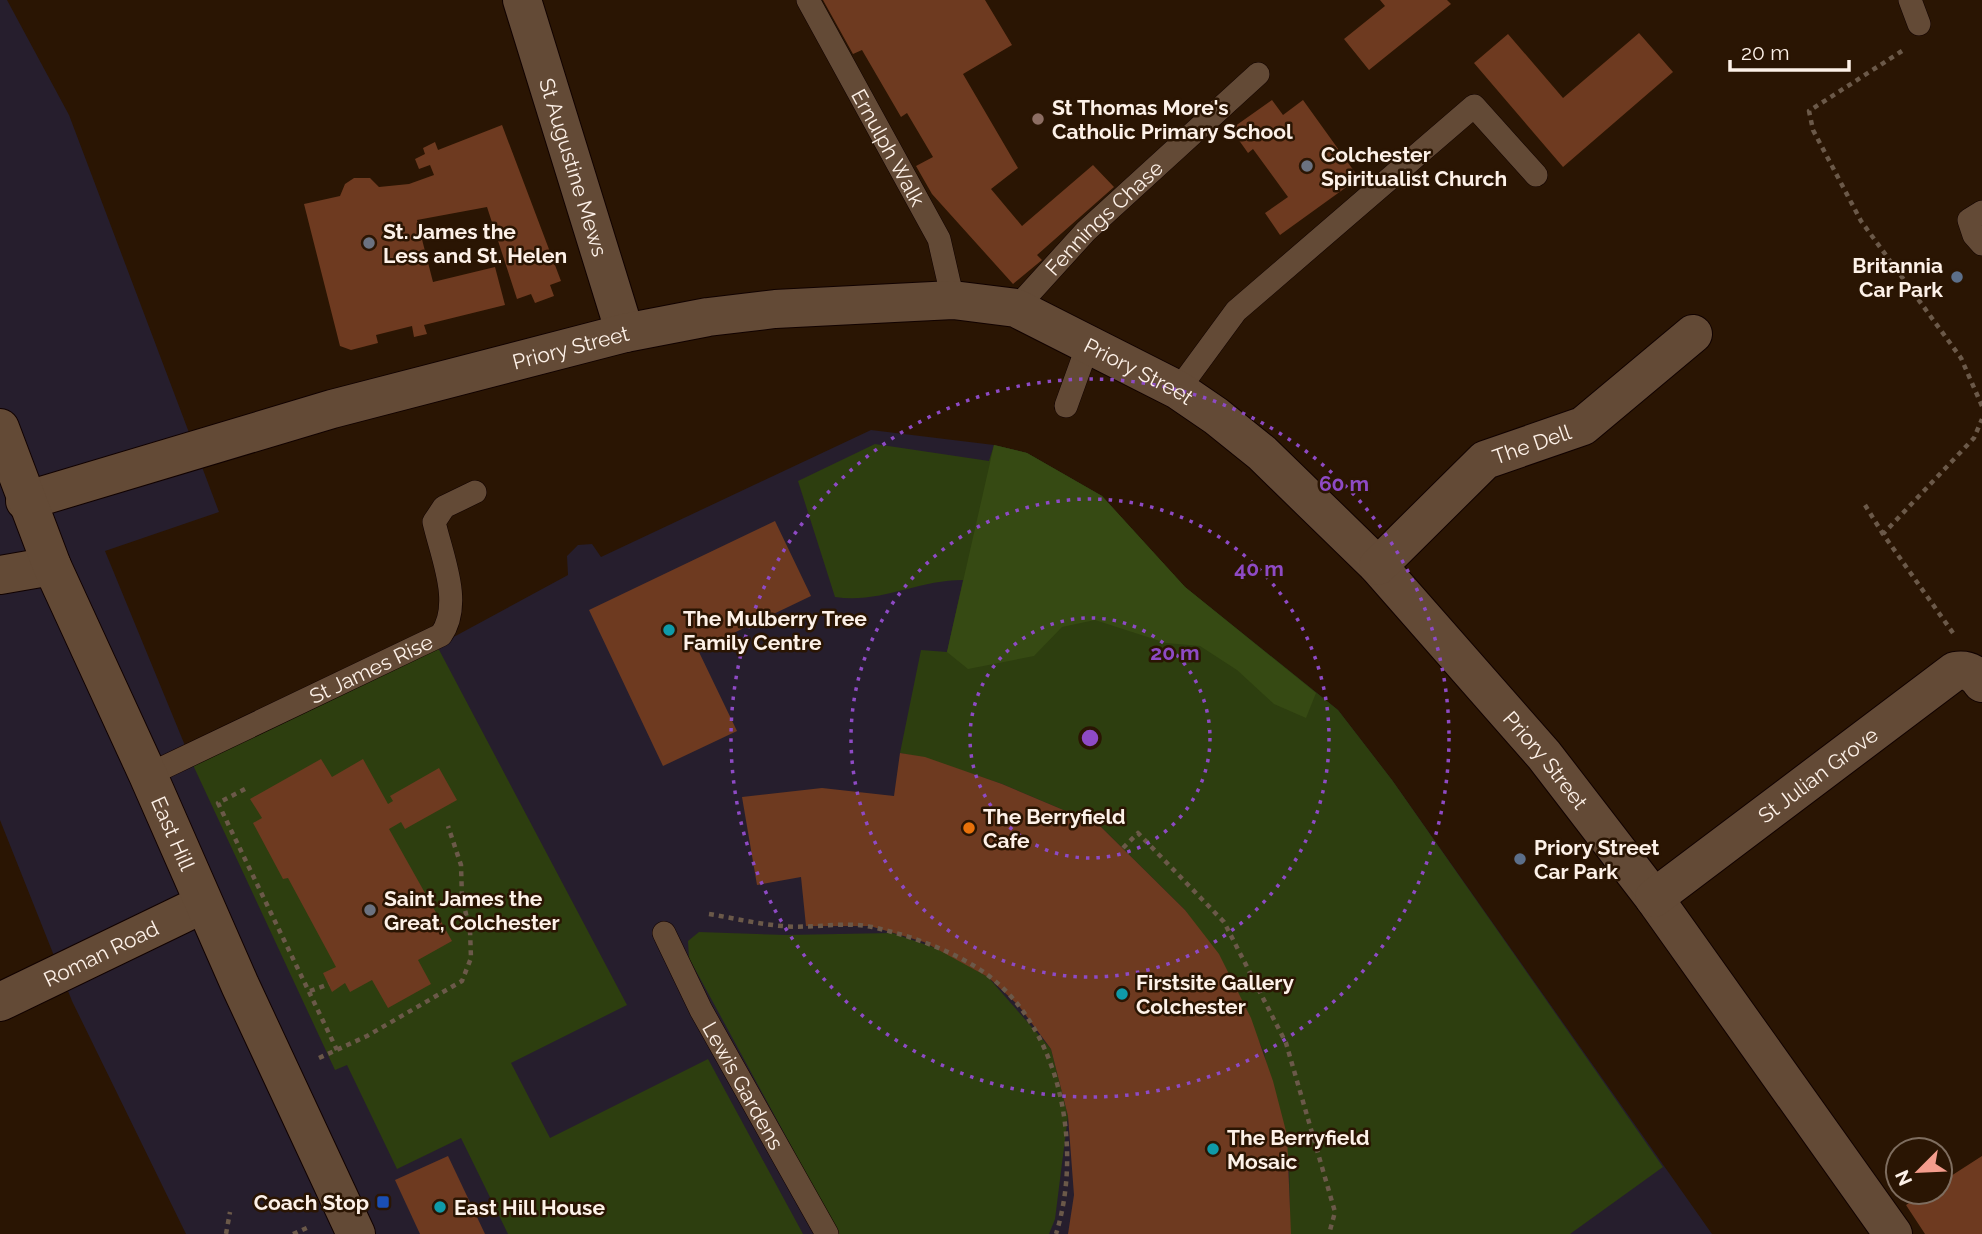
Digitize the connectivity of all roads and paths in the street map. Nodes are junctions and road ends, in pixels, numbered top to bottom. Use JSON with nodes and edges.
{"nodes":[{"id":1,"x":522,"y":0,"type":"edge"},
{"id":2,"x":808,"y":0,"type":"edge"},
{"id":3,"x":1910,"y":0,"type":"edge"},
{"id":4,"x":1919,"y":24,"type":"joint"},
{"id":5,"x":1258,"y":74,"type":"dead end"},
{"id":6,"x":1536,"y":175,"type":"dead end"},
{"id":7,"x":1982,"y":212,"type":"edge"},
{"id":8,"x":1982,"y":244,"type":"edge"},
{"id":9,"x":953,"y":300,"type":"junction"},
{"id":10,"x":1016,"y":308,"type":"junction"},
{"id":11,"x":625,"y":333,"type":"junction"},
{"id":12,"x":1693,"y":334,"type":"dead end"},
{"id":13,"x":1088,"y":345,"type":"junction"},
{"id":14,"x":1178,"y":390,"type":"junction"},
{"id":15,"x":1066,"y":406,"type":"dead end"},
{"id":16,"x":1982,"y":406,"type":"edge"},
{"id":17,"x":1982,"y":419,"type":"edge"},
{"id":18,"x":0,"y":428,"type":"edge"},
{"id":19,"x":475,"y":492,"type":"dead end"},
{"id":20,"x":26,"y":500,"type":"junction"},
{"id":21,"x":1865,"y":505,"type":"dead end"},
{"id":22,"x":1883,"y":534,"type":"junction"},
{"id":23,"x":52,"y":566,"type":"junction"},
{"id":24,"x":1378,"y":566,"type":"junction"},
{"id":25,"x":0,"y":575,"type":"edge"},
{"id":26,"x":1973,"y":676,"type":"edge"},
{"id":27,"x":148,"y":775,"type":"junction"},
{"id":28,"x":245,"y":789,"type":"dead end"},
{"id":29,"x":449,"y":826,"type":"dead end"},
{"id":30,"x":1123,"y":848,"type":"dead end"},
{"id":31,"x":1654,"y":898,"type":"junction"},
{"id":32,"x":203,"y":904,"type":"junction"},
{"id":33,"x":709,"y":914,"type":"dead end"},
{"id":34,"x":664,"y":933,"type":"dead end"},
{"id":35,"x":329,"y":984,"type":"dead end"},
{"id":36,"x":310,"y":991,"type":"junction"},
{"id":37,"x":0,"y":1002,"type":"edge"},
{"id":38,"x":337,"y":1051,"type":"junction"},
{"id":39,"x":285,"y":1078,"type":"junction"},
{"id":40,"x":230,"y":1212,"type":"dead end"},
{"id":41,"x":226,"y":1234,"type":"edge"},
{"id":42,"x":356,"y":1234,"type":"edge"},
{"id":43,"x":827,"y":1234,"type":"edge"},
{"id":44,"x":1056,"y":1234,"type":"edge"},
{"id":45,"x":1329,"y":1234,"type":"edge"},
{"id":46,"x":1893,"y":1234,"type":"edge"}],
"edges":[{"from":1,"to":11,"type":"street","name":"St Augustine Mews"},
{"from":2,"to":9,"type":"lane","name":"Ernulph Walk"},
{"from":3,"to":4,"type":"lane"},
{"from":4,"to":16,"type":"path"},
{"from":5,"to":10,"type":"lane","name":"Fennings Chase"},
{"from":6,"to":14,"type":"lane"},
{"from":7,"to":8,"type":"lane"},
{"from":9,"to":10,"type":"street","name":"Priory Street"},
{"from":9,"to":11,"type":"street","name":"Priory Street"},
{"from":10,"to":13,"type":"street","name":"Priory Street"},
{"from":11,"to":20,"type":"street","name":"Priory Street"},
{"from":12,"to":24,"type":"street","name":"The Dell"},
{"from":13,"to":14,"type":"street","name":"Priory Street"},
{"from":13,"to":15,"type":"lane"},
{"from":14,"to":24,"type":"street","name":"Priory Street"},
{"from":17,"to":22,"type":"path"},
{"from":18,"to":20,"type":"street","name":"East Hill"},
{"from":19,"to":27,"type":"lane","name":"St James Rise"},
{"from":20,"to":23,"type":"street","name":"East Hill"},
{"from":21,"to":22,"type":"path"},
{"from":22,"to":26,"type":"path"},
{"from":23,"to":25,"type":"street"},
{"from":23,"to":27,"type":"street","name":"East Hill"},
{"from":24,"to":31,"type":"street","name":"Priory Street"},
{"from":26,"to":31,"type":"street","name":"St Julian Grove"},
{"from":27,"to":32,"type":"street","name":"East Hill"},
{"from":28,"to":36,"type":"path"},
{"from":29,"to":38,"type":"path"},
{"from":30,"to":45,"type":"path"},
{"from":31,"to":46,"type":"street","name":"Priory Street"},
{"from":32,"to":37,"type":"street","name":"Roman Road"},
{"from":32,"to":39,"type":"street","name":"East Hill"},
{"from":33,"to":44,"type":"path"},
{"from":34,"to":43,"type":"lane","name":"Lewis Gardens"},
{"from":35,"to":36,"type":"path"},
{"from":36,"to":38,"type":"path"},
{"from":38,"to":39,"type":"path"},
{"from":39,"to":42,"type":"street","name":"East Hill"},
{"from":40,"to":41,"type":"path"}]}
